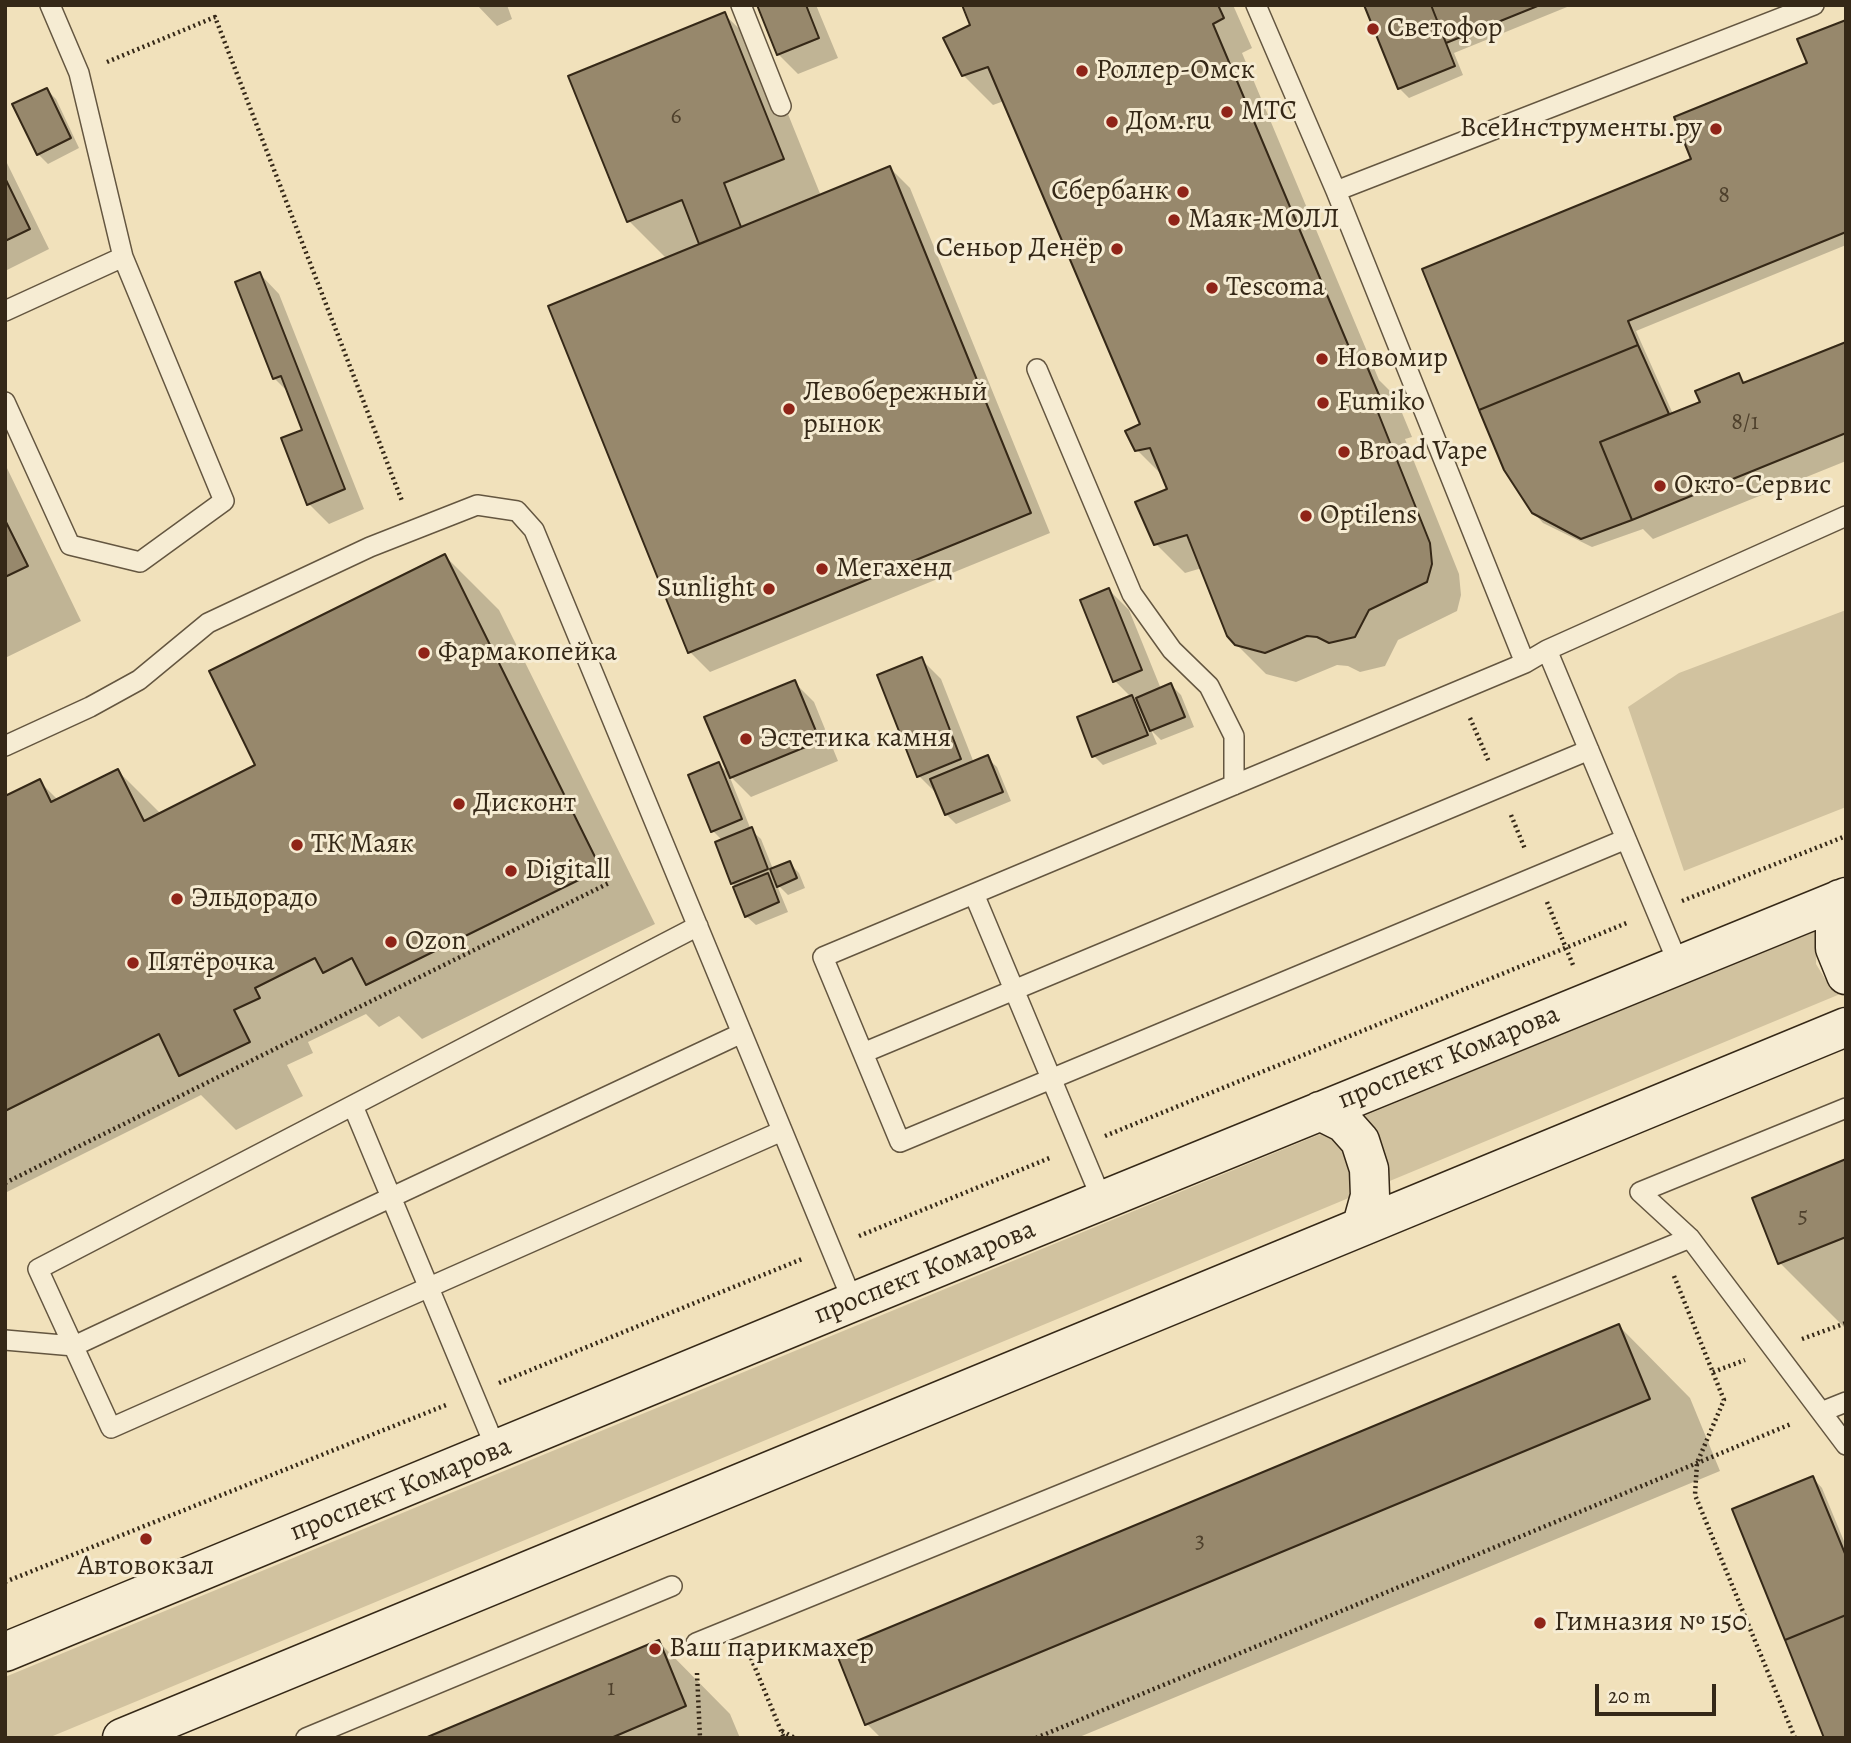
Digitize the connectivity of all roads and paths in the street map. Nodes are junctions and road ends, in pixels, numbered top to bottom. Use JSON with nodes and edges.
{"nodes":[{"id":1,"x":50,"y":5,"type":"edge"},
{"id":2,"x":741,"y":5,"type":"edge"},
{"id":3,"x":1256,"y":5,"type":"edge"},
{"id":4,"x":1814,"y":5,"type":"edge"},
{"id":5,"x":104,"y":63,"type":"dead end"},
{"id":6,"x":781,"y":106,"type":"dead end"},
{"id":7,"x":1336,"y":191,"type":"junction"},
{"id":8,"x":123,"y":257,"type":"junction"},
{"id":9,"x":5,"y":311,"type":"edge"},
{"id":10,"x":1037,"y":369,"type":"dead end"},
{"id":11,"x":5,"y":402,"type":"edge"},
{"id":12,"x":1846,"y":516,"type":"edge"},
{"id":13,"x":413,"y":528,"type":"junction"},
{"id":14,"x":1547,"y":650,"type":"junction"},
{"id":15,"x":1525,"y":663,"type":"junction"},
{"id":16,"x":1459,"y":691,"type":"junction"},
{"id":17,"x":5,"y":746,"type":"edge"},
{"id":18,"x":1589,"y":750,"type":"junction"},
{"id":19,"x":1234,"y":785,"type":"junction"},
{"id":20,"x":1499,"y":788,"type":"junction"},
{"id":21,"x":1846,"y":836,"type":"edge"},
{"id":22,"x":1626,"y":839,"type":"junction"},
{"id":23,"x":1536,"y":876,"type":"junction"},
{"id":24,"x":609,"y":883,"type":"dead end"},
{"id":25,"x":974,"y":894,"type":"junction"},
{"id":26,"x":1843,"y":898,"type":"edge"},
{"id":27,"x":1657,"y":911,"type":"junction"},
{"id":28,"x":698,"y":926,"type":"junction"},
{"id":29,"x":1566,"y":947,"type":"junction"},
{"id":30,"x":1678,"y":963,"type":"junction"},
{"id":31,"x":1574,"y":968,"type":"dead end"},
{"id":32,"x":1846,"y":975,"type":"edge"},
{"id":33,"x":1014,"y":990,"type":"junction"},
{"id":34,"x":1846,"y":1027,"type":"edge"},
{"id":35,"x":742,"y":1032,"type":"junction"},
{"id":36,"x":863,"y":1053,"type":"junction"},
{"id":37,"x":1051,"y":1079,"type":"junction"},
{"id":38,"x":354,"y":1106,"type":"junction"},
{"id":39,"x":1846,"y":1108,"type":"edge"},
{"id":40,"x":1320,"y":1111,"type":"junction"},
{"id":41,"x":782,"y":1131,"type":"junction"},
{"id":42,"x":1079,"y":1146,"type":"junction"},
{"id":43,"x":5,"y":1183,"type":"edge"},
{"id":44,"x":391,"y":1197,"type":"junction"},
{"id":45,"x":1101,"y":1200,"type":"junction"},
{"id":46,"x":1362,"y":1225,"type":"junction"},
{"id":47,"x":1690,"y":1238,"type":"junction"},
{"id":48,"x":831,"y":1248,"type":"junction"},
{"id":49,"x":1663,"y":1249,"type":"junction"},
{"id":50,"x":429,"y":1287,"type":"junction"},
{"id":51,"x":853,"y":1302,"type":"junction"},
{"id":52,"x":5,"y":1340,"type":"edge"},
{"id":53,"x":74,"y":1346,"type":"junction"},
{"id":54,"x":473,"y":1394,"type":"junction"},
{"id":55,"x":1846,"y":1402,"type":"edge"},
{"id":56,"x":1821,"y":1412,"type":"junction"},
{"id":57,"x":1846,"y":1445,"type":"edge"},
{"id":58,"x":497,"y":1451,"type":"junction"},
{"id":59,"x":1697,"y":1463,"type":"junction"},
{"id":60,"x":5,"y":1583,"type":"edge"},
{"id":61,"x":672,"y":1586,"type":"dead end"},
{"id":62,"x":738,"y":1626,"type":"junction"},
{"id":63,"x":696,"y":1643,"type":"joint"},
{"id":64,"x":5,"y":1652,"type":"edge"},
{"id":65,"x":781,"y":1730,"type":"junction"},
{"id":66,"x":122,"y":1738,"type":"edge"},
{"id":67,"x":306,"y":1738,"type":"edge"},
{"id":68,"x":700,"y":1738,"type":"edge"},
{"id":69,"x":784,"y":1738,"type":"edge"},
{"id":70,"x":795,"y":1738,"type":"edge"},
{"id":71,"x":1035,"y":1738,"type":"edge"},
{"id":72,"x":1795,"y":1738,"type":"edge"}],
"edges":[{"from":1,"to":8,"type":"lane"},
{"from":2,"to":6,"type":"lane"},
{"from":3,"to":7,"type":"lane"},
{"from":4,"to":7,"type":"lane"},
{"from":5,"to":13,"type":"path"},
{"from":7,"to":15,"type":"lane"},
{"from":8,"to":9,"type":"lane"},
{"from":8,"to":11,"type":"lane"},
{"from":10,"to":19,"type":"lane"},
{"from":12,"to":14,"type":"lane"},
{"from":13,"to":17,"type":"lane"},
{"from":13,"to":28,"type":"lane"},
{"from":14,"to":15,"type":"lane"},
{"from":14,"to":18,"type":"lane"},
{"from":15,"to":16,"type":"lane"},
{"from":16,"to":19,"type":"lane"},
{"from":16,"to":20,"type":"path"},
{"from":18,"to":20,"type":"lane"},
{"from":18,"to":22,"type":"lane"},
{"from":19,"to":25,"type":"lane"},
{"from":20,"to":23,"type":"path"},
{"from":20,"to":33,"type":"lane"},
{"from":21,"to":27,"type":"path"},
{"from":22,"to":23,"type":"lane"},
{"from":22,"to":27,"type":"lane"},
{"from":23,"to":29,"type":"path"},
{"from":23,"to":37,"type":"lane"},
{"from":24,"to":43,"type":"path"},
{"from":25,"to":33,"type":"lane"},
{"from":25,"to":36,"type":"lane"},
{"from":26,"to":30,"type":"main road","name":"проспект Комарова"},
{"from":26,"to":32,"type":"main road"},
{"from":27,"to":29,"type":"path"},
{"from":27,"to":30,"type":"lane"},
{"from":28,"to":35,"type":"lane"},
{"from":28,"to":38,"type":"lane"},
{"from":29,"to":31,"type":"path"},
{"from":29,"to":42,"type":"path"},
{"from":30,"to":40,"type":"main road","name":"проспект Комарова"},
{"from":33,"to":36,"type":"lane"},
{"from":33,"to":37,"type":"lane"},
{"from":34,"to":46,"type":"main road"},
{"from":35,"to":41,"type":"lane"},
{"from":35,"to":44,"type":"lane"},
{"from":36,"to":37,"type":"lane"},
{"from":37,"to":42,"type":"lane"},
{"from":38,"to":44,"type":"lane"},
{"from":38,"to":53,"type":"lane"},
{"from":39,"to":47,"type":"lane"},
{"from":40,"to":45,"type":"main road","name":"проспект Комарова"},
{"from":40,"to":46,"type":"main road"},
{"from":41,"to":48,"type":"lane"},
{"from":41,"to":50,"type":"lane"},
{"from":42,"to":45,"type":"lane"},
{"from":42,"to":48,"type":"path"},
{"from":44,"to":50,"type":"lane"},
{"from":44,"to":53,"type":"lane"},
{"from":45,"to":51,"type":"main road","name":"проспект Комарова"},
{"from":46,"to":66,"type":"main road"},
{"from":47,"to":49,"type":"lane"},
{"from":47,"to":56,"type":"lane"},
{"from":48,"to":51,"type":"lane"},
{"from":48,"to":54,"type":"path"},
{"from":49,"to":59,"type":"path"},
{"from":49,"to":62,"type":"lane"},
{"from":50,"to":53,"type":"lane"},
{"from":50,"to":54,"type":"lane"},
{"from":51,"to":58,"type":"main road","name":"проспект Комарова"},
{"from":52,"to":53,"type":"lane"},
{"from":54,"to":58,"type":"lane"},
{"from":54,"to":60,"type":"path"},
{"from":55,"to":56,"type":"lane"},
{"from":56,"to":57,"type":"lane"},
{"from":56,"to":59,"type":"path"},
{"from":58,"to":64,"type":"main road","name":"проспект Комарова"},
{"from":59,"to":71,"type":"path"},
{"from":59,"to":72,"type":"path"},
{"from":61,"to":67,"type":"lane"},
{"from":62,"to":63,"type":"lane"},
{"from":62,"to":65,"type":"path"},
{"from":63,"to":68,"type":"path"},
{"from":65,"to":69,"type":"path"},
{"from":65,"to":70,"type":"path"}]}
